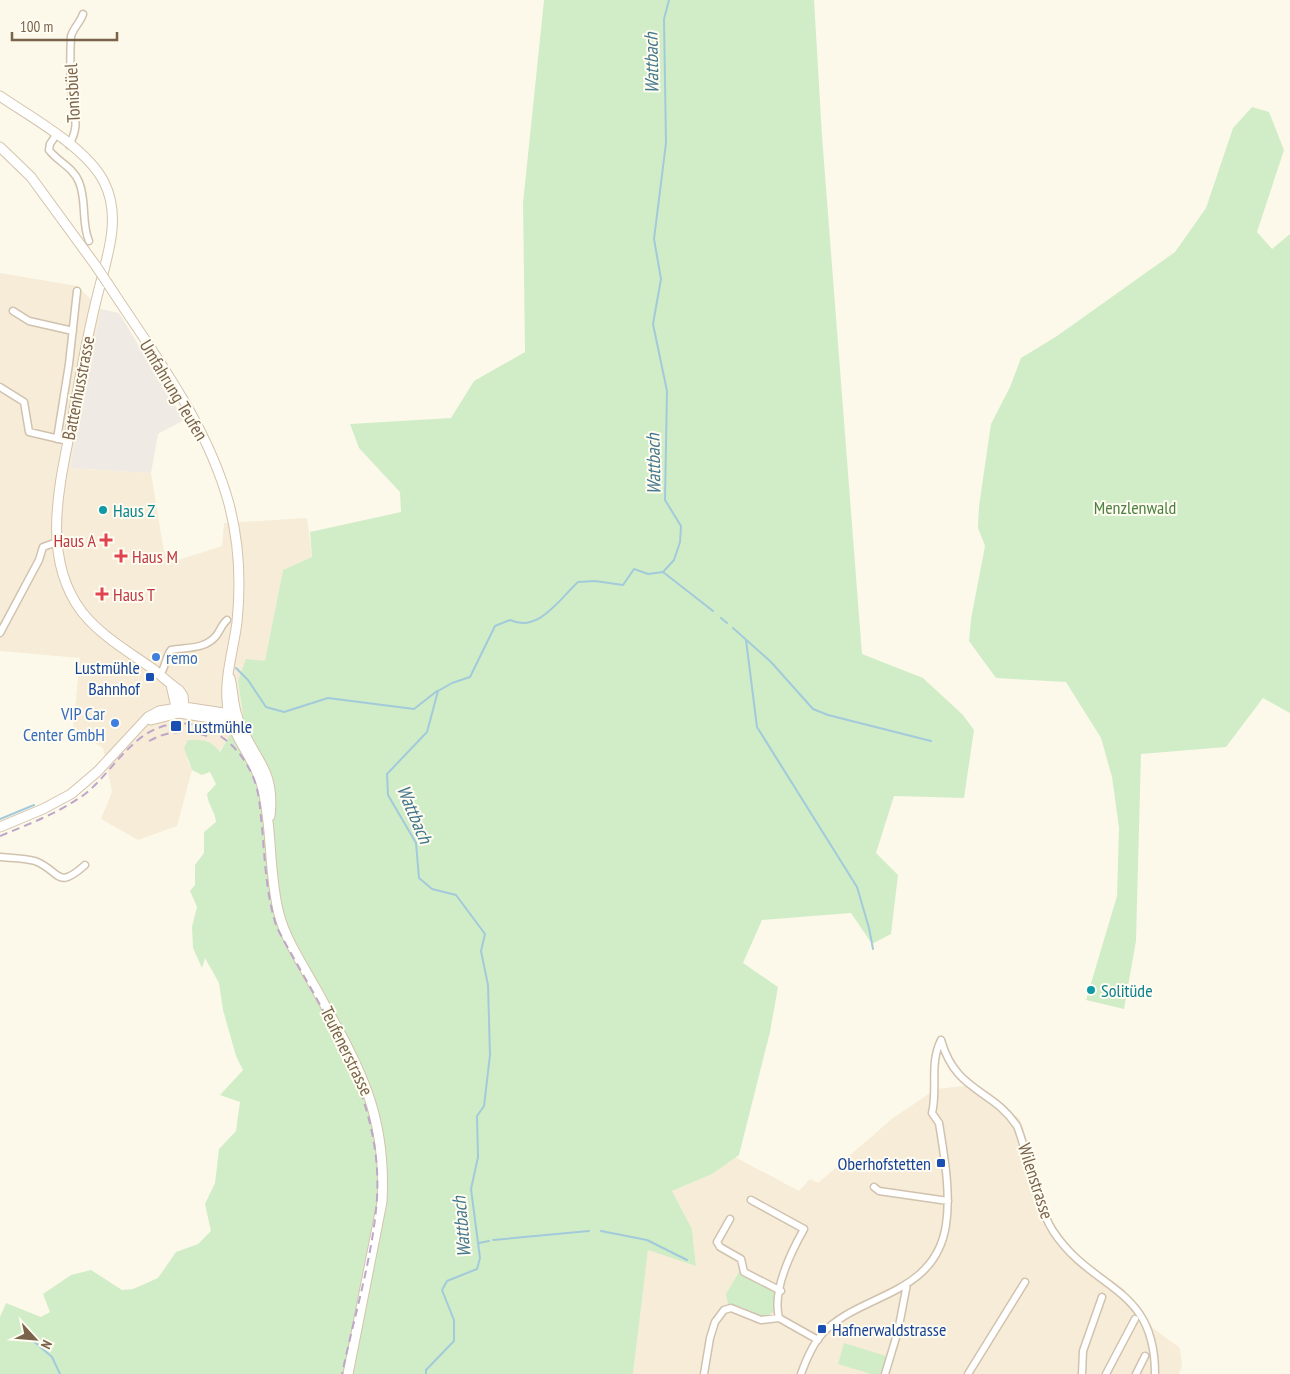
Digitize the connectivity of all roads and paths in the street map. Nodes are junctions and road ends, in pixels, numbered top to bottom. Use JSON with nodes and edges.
{"nodes":[{"id":1,"x":83,"y":14,"type":"dead end"},
{"id":2,"x":0,"y":96,"type":"edge"},
{"id":3,"x":56,"y":135,"type":"junction"},
{"id":4,"x":69,"y":145,"type":"junction"},
{"id":5,"x":0,"y":147,"type":"edge"},
{"id":6,"x":89,"y":241,"type":"dead end"},
{"id":7,"x":77,"y":291,"type":"dead end"},
{"id":8,"x":13,"y":312,"type":"dead end"},
{"id":9,"x":73,"y":331,"type":"junction"},
{"id":10,"x":0,"y":387,"type":"edge"},
{"id":11,"x":57,"y":439,"type":"junction"},
{"id":12,"x":68,"y":440,"type":"junction"},
{"id":13,"x":57,"y":542,"type":"junction"},
{"id":14,"x":227,"y":620,"type":"dead end"},
{"id":15,"x":0,"y":633,"type":"edge"},
{"id":16,"x":160,"y":674,"type":"junction"},
{"id":17,"x":179,"y":709,"type":"junction"},
{"id":18,"x":232,"y":716,"type":"junction"},
{"id":19,"x":0,"y":827,"type":"edge"},
{"id":20,"x":0,"y":857,"type":"edge"},
{"id":21,"x":85,"y":865,"type":"dead end"},
{"id":22,"x":874,"y":1187,"type":"dead end"},
{"id":23,"x":751,"y":1200,"type":"dead end"},
{"id":24,"x":948,"y":1201,"type":"junction"},
{"id":25,"x":730,"y":1219,"type":"dead end"},
{"id":26,"x":1025,"y":1282,"type":"dead end"},
{"id":27,"x":907,"y":1284,"type":"junction"},
{"id":28,"x":780,"y":1291,"type":"junction"},
{"id":29,"x":1102,"y":1297,"type":"dead end"},
{"id":30,"x":779,"y":1318,"type":"junction"},
{"id":31,"x":1135,"y":1319,"type":"dead end"},
{"id":32,"x":818,"y":1340,"type":"junction"},
{"id":33,"x":1145,"y":1356,"type":"dead end"},
{"id":34,"x":348,"y":1374,"type":"edge"},
{"id":35,"x":704,"y":1374,"type":"edge"},
{"id":36,"x":802,"y":1374,"type":"edge"},
{"id":37,"x":885,"y":1374,"type":"edge"},
{"id":38,"x":968,"y":1374,"type":"edge"},
{"id":39,"x":1082,"y":1374,"type":"edge"},
{"id":40,"x":1106,"y":1374,"type":"edge"},
{"id":41,"x":1136,"y":1374,"type":"edge"},
{"id":42,"x":1155,"y":1374,"type":"edge"}],
"edges":[{"from":1,"to":4,"type":"street","name":"Tonisbüel"},
{"from":2,"to":3,"type":"main road","name":"Battenhusstrasse"},
{"from":3,"to":4,"type":"main road","name":"Battenhusstrasse"},
{"from":3,"to":6,"type":"street"},
{"from":4,"to":12,"type":"main road","name":"Battenhusstrasse"},
{"from":5,"to":18,"type":"main road","name":"Umfahrung Teufen","bridge":true},
{"from":7,"to":9,"type":"street"},
{"from":8,"to":9,"type":"street"},
{"from":9,"to":11,"type":"street"},
{"from":10,"to":11,"type":"street"},
{"from":11,"to":12,"type":"street"},
{"from":12,"to":13,"type":"main road","name":"Battenhusstrasse"},
{"from":13,"to":15,"type":"street"},
{"from":13,"to":16,"type":"main road","name":"Battenhusstrasse"},
{"from":14,"to":16,"type":"street"},
{"from":16,"to":17,"type":"main road","name":"Battenhusstrasse"},
{"from":17,"to":18,"type":"main road"},
{"from":17,"to":19,"type":"main road"},
{"from":18,"to":34,"type":"main road","name":"Teufenerstrasse"},
{"from":20,"to":21,"type":"street"},
{"from":22,"to":24,"type":"street"},
{"from":23,"to":28,"type":"street"},
{"from":24,"to":27,"type":"street"},
{"from":24,"to":42,"type":"street","name":"Wilenstrasse"},
{"from":25,"to":28,"type":"street"},
{"from":26,"to":38,"type":"street"},
{"from":27,"to":32,"type":"street"},
{"from":27,"to":37,"type":"street"},
{"from":28,"to":30,"type":"street"},
{"from":29,"to":39,"type":"street"},
{"from":30,"to":32,"type":"street"},
{"from":30,"to":35,"type":"street"},
{"from":31,"to":40,"type":"street"},
{"from":32,"to":36,"type":"street"},
{"from":33,"to":41,"type":"street"}]}
